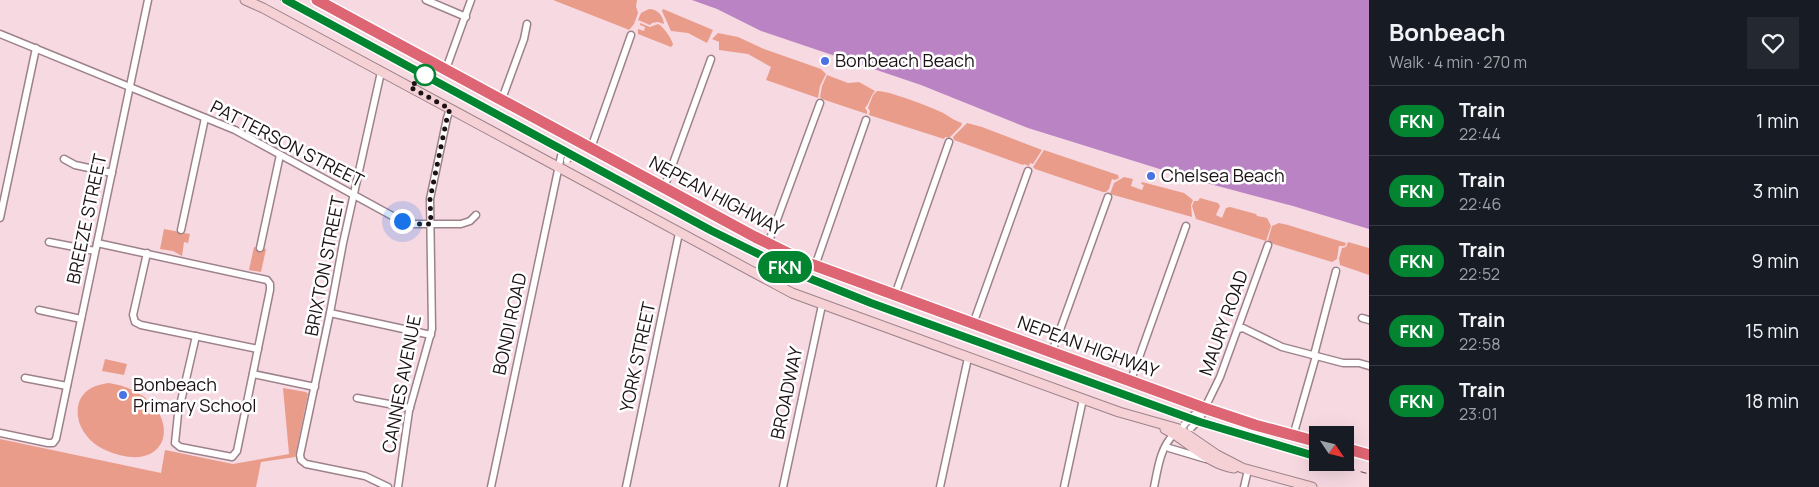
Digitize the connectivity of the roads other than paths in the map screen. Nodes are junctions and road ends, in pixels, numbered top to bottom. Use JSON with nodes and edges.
{"nodes":[{"id":1,"x":148,"y":0,"type":"edge"},
{"id":2,"x":245,"y":0,"type":"edge"},
{"id":3,"x":317,"y":0,"type":"edge"},
{"id":4,"x":426,"y":0,"type":"edge"},
{"id":5,"x":471,"y":0,"type":"edge"},
{"id":6,"x":466,"y":17,"type":"junction"},
{"id":7,"x":526,"y":24,"type":"dead end"},
{"id":8,"x":0,"y":34,"type":"edge"},
{"id":9,"x":631,"y":35,"type":"dead end"},
{"id":10,"x":36,"y":48,"type":"junction"},
{"id":11,"x":711,"y":59,"type":"dead end"},
{"id":12,"x":446,"y":70,"type":"junction"},
{"id":13,"x":381,"y":72,"type":"junction"},
{"id":14,"x":130,"y":87,"type":"junction"},
{"id":15,"x":502,"y":99,"type":"junction"},
{"id":16,"x":820,"y":103,"type":"dead end"},
{"id":17,"x":450,"y":109,"type":"junction"},
{"id":18,"x":205,"y":118,"type":"junction"},
{"id":19,"x":866,"y":120,"type":"dead end"},
{"id":20,"x":574,"y":139,"type":"junction"},
{"id":21,"x":949,"y":142,"type":"dead end"},
{"id":22,"x":591,"y":148,"type":"junction"},
{"id":23,"x":568,"y":150,"type":"junction"},
{"id":24,"x":280,"y":155,"type":"junction"},
{"id":25,"x":64,"y":160,"type":"dead end"},
{"id":26,"x":560,"y":167,"type":"junction"},
{"id":27,"x":1028,"y":171,"type":"dead end"},
{"id":28,"x":112,"y":173,"type":"junction"},
{"id":29,"x":664,"y":188,"type":"junction"},
{"id":30,"x":354,"y":195,"type":"junction"},
{"id":31,"x":1108,"y":197,"type":"dead end"},
{"id":32,"x":476,"y":215,"type":"dead end"},
{"id":33,"x":0,"y":218,"type":"edge"},
{"id":34,"x":431,"y":224,"type":"junction"},
{"id":35,"x":1186,"y":226,"type":"dead end"},
{"id":36,"x":181,"y":230,"type":"dead end"},
{"id":37,"x":679,"y":233,"type":"junction"},
{"id":38,"x":50,"y":242,"type":"dead end"},
{"id":39,"x":97,"y":243,"type":"junction"},
{"id":40,"x":768,"y":244,"type":"junction"},
{"id":41,"x":1268,"y":245,"type":"dead end"},
{"id":42,"x":260,"y":248,"type":"dead end"},
{"id":43,"x":95,"y":251,"type":"junction"},
{"id":44,"x":147,"y":253,"type":"junction"},
{"id":45,"x":815,"y":266,"type":"junction"},
{"id":46,"x":1336,"y":271,"type":"dead end"},
{"id":47,"x":895,"y":295,"type":"junction"},
{"id":48,"x":822,"y":305,"type":"junction"},
{"id":49,"x":39,"y":310,"type":"dead end"},
{"id":50,"x":330,"y":313,"type":"junction"},
{"id":51,"x":1362,"y":318,"type":"dead end"},
{"id":52,"x":81,"y":319,"type":"junction"},
{"id":53,"x":1369,"y":320,"type":"edge"},
{"id":54,"x":973,"y":324,"type":"junction"},
{"id":55,"x":1238,"y":329,"type":"junction"},
{"id":56,"x":431,"y":335,"type":"junction"},
{"id":57,"x":1256,"y":335,"type":"junction"},
{"id":58,"x":196,"y":336,"type":"junction"},
{"id":59,"x":1235,"y":337,"type":"junction"},
{"id":60,"x":258,"y":349,"type":"junction"},
{"id":61,"x":1052,"y":352,"type":"junction"},
{"id":62,"x":1315,"y":356,"type":"junction"},
{"id":63,"x":968,"y":358,"type":"junction"},
{"id":64,"x":1369,"y":366,"type":"edge"},
{"id":65,"x":253,"y":374,"type":"junction"},
{"id":66,"x":25,"y":378,"type":"dead end"},
{"id":67,"x":1130,"y":380,"type":"junction"},
{"id":68,"x":67,"y":386,"type":"junction"},
{"id":69,"x":315,"y":386,"type":"junction"},
{"id":70,"x":357,"y":398,"type":"dead end"},
{"id":71,"x":1083,"y":399,"type":"junction"},
{"id":72,"x":410,"y":408,"type":"junction"},
{"id":73,"x":1204,"y":408,"type":"junction"},
{"id":74,"x":1182,"y":431,"type":"junction"},
{"id":75,"x":0,"y":433,"type":"edge"},
{"id":76,"x":1293,"y":436,"type":"junction"},
{"id":77,"x":1309,"y":440,"type":"edge"},
{"id":78,"x":1169,"y":448,"type":"junction"},
{"id":79,"x":1354,"y":451,"type":"edge"},
{"id":80,"x":1369,"y":455,"type":"edge"},
{"id":81,"x":1160,"y":458,"type":"junction"},
{"id":82,"x":1219,"y":464,"type":"junction"},
{"id":83,"x":1245,"y":469,"type":"junction"},
{"id":84,"x":388,"y":487,"type":"edge"},
{"id":85,"x":398,"y":487,"type":"edge"},
{"id":86,"x":491,"y":487,"type":"edge"},
{"id":87,"x":626,"y":487,"type":"edge"},
{"id":88,"x":783,"y":487,"type":"edge"},
{"id":89,"x":940,"y":487,"type":"edge"},
{"id":90,"x":1064,"y":487,"type":"edge"},
{"id":91,"x":1154,"y":487,"type":"edge"},
{"id":92,"x":1244,"y":487,"type":"edge"},
{"id":93,"x":1312,"y":487,"type":"edge"}],
"edges":[{"from":1,"to":14,"type":"street","name":"BREEZE STREET"},
{"from":2,"to":13,"type":"street"},
{"from":3,"to":12,"type":"highway","name":"NEPEAN HIGHWAY"},
{"from":4,"to":6,"type":"street"},
{"from":5,"to":6,"type":"street"},
{"from":6,"to":12,"type":"street"},
{"from":7,"to":15,"type":"street"},
{"from":8,"to":10,"type":"street","name":"PATTERSON STREET"},
{"from":9,"to":22,"type":"street"},
{"from":10,"to":14,"type":"street","name":"PATTERSON STREET"},
{"from":10,"to":33,"type":"street"},
{"from":11,"to":29,"type":"street"},
{"from":12,"to":15,"type":"highway","name":"NEPEAN HIGHWAY"},
{"from":13,"to":17,"type":"street"},
{"from":13,"to":30,"type":"street","name":"BRIXTON STREET"},
{"from":14,"to":18,"type":"street","name":"PATTERSON STREET"},
{"from":14,"to":28,"type":"street","name":"BREEZE STREET"},
{"from":15,"to":20,"type":"highway","name":"NEPEAN HIGHWAY"},
{"from":16,"to":40,"type":"street"},
{"from":17,"to":26,"type":"street"},
{"from":17,"to":34,"type":"street","name":"CANNES AVENUE"},
{"from":18,"to":24,"type":"street","name":"PATTERSON STREET"},
{"from":18,"to":36,"type":"street"},
{"from":19,"to":45,"type":"street"},
{"from":20,"to":22,"type":"highway","name":"NEPEAN HIGHWAY"},
{"from":20,"to":23,"type":"street","name":"BONDI ROAD"},
{"from":21,"to":47,"type":"street"},
{"from":22,"to":29,"type":"highway","name":"NEPEAN HIGHWAY"},
{"from":23,"to":26,"type":"street","name":"BONDI ROAD","bridge":true},
{"from":23,"to":26,"type":"street","name":"BONDI ROAD","bridge":true},
{"from":24,"to":30,"type":"street","name":"PATTERSON STREET"},
{"from":24,"to":42,"type":"street"},
{"from":25,"to":28,"type":"street"},
{"from":26,"to":37,"type":"street"},
{"from":26,"to":86,"type":"street","name":"BONDI ROAD"},
{"from":27,"to":54,"type":"street"},
{"from":28,"to":39,"type":"street","name":"BREEZE STREET"},
{"from":29,"to":40,"type":"highway","name":"NEPEAN HIGHWAY"},
{"from":30,"to":34,"type":"street","name":"PATTERSON STREET"},
{"from":30,"to":50,"type":"street","name":"BRIXTON STREET"},
{"from":31,"to":61,"type":"street"},
{"from":32,"to":34,"type":"street","name":"PATTERSON STREET"},
{"from":34,"to":56,"type":"street","name":"CANNES AVENUE"},
{"from":35,"to":67,"type":"street"},
{"from":37,"to":48,"type":"street"},
{"from":37,"to":87,"type":"street","name":"YORK STREET"},
{"from":38,"to":43,"type":"street"},
{"from":39,"to":43,"type":"street","name":"BREEZE STREET"},
{"from":39,"to":44,"type":"street"},
{"from":40,"to":45,"type":"highway","name":"NEPEAN HIGHWAY"},
{"from":41,"to":55,"type":"street","name":"MAURY ROAD"},
{"from":43,"to":52,"type":"street","name":"BREEZE STREET"},
{"from":44,"to":58,"type":"street"},
{"from":44,"to":60,"type":"street"},
{"from":45,"to":47,"type":"highway","name":"NEPEAN HIGHWAY"},
{"from":46,"to":62,"type":"street"},
{"from":47,"to":54,"type":"highway","name":"NEPEAN HIGHWAY"},
{"from":48,"to":63,"type":"street"},
{"from":48,"to":88,"type":"street","name":"BROADWAY"},
{"from":49,"to":52,"type":"street"},
{"from":50,"to":56,"type":"street"},
{"from":50,"to":69,"type":"street","name":"BRIXTON STREET"},
{"from":51,"to":53,"type":"street"},
{"from":52,"to":68,"type":"street","name":"BREEZE STREET"},
{"from":54,"to":61,"type":"highway","name":"NEPEAN HIGHWAY"},
{"from":55,"to":57,"type":"street"},
{"from":55,"to":59,"type":"street","name":"MAURY ROAD"},
{"from":56,"to":72,"type":"street","name":"CANNES AVENUE"},
{"from":57,"to":59,"type":"street"},
{"from":57,"to":62,"type":"street"},
{"from":58,"to":60,"type":"street"},
{"from":58,"to":65,"type":"street"},
{"from":59,"to":73,"type":"street","name":"MAURY ROAD"},
{"from":60,"to":65,"type":"street"},
{"from":61,"to":67,"type":"highway","name":"NEPEAN HIGHWAY"},
{"from":62,"to":64,"type":"street"},
{"from":62,"to":76,"type":"street"},
{"from":63,"to":71,"type":"street"},
{"from":63,"to":89,"type":"street"},
{"from":65,"to":69,"type":"street"},
{"from":66,"to":68,"type":"street"},
{"from":67,"to":73,"type":"highway","name":"NEPEAN HIGHWAY"},
{"from":68,"to":75,"type":"street","name":"BREEZE STREET"},
{"from":69,"to":84,"type":"street","name":"BRIXTON STREET"},
{"from":70,"to":72,"type":"street"},
{"from":71,"to":74,"type":"street"},
{"from":71,"to":90,"type":"street"},
{"from":72,"to":85,"type":"street","name":"CANNES AVENUE"},
{"from":73,"to":74,"type":"street","bridge":true},
{"from":73,"to":74,"type":"street","name":"MAURY ROAD","bridge":true},
{"from":73,"to":76,"type":"highway","name":"NEPEAN HIGHWAY"},
{"from":74,"to":78,"type":"street"},
{"from":74,"to":81,"type":"street"},
{"from":74,"to":82,"type":"street"},
{"from":74,"to":83,"type":"street"},
{"from":76,"to":77,"type":"highway","name":"NEPEAN HIGHWAY"},
{"from":78,"to":81,"type":"street"},
{"from":78,"to":82,"type":"street"},
{"from":79,"to":80,"type":"highway"},
{"from":81,"to":91,"type":"street"},
{"from":82,"to":83,"type":"street"},
{"from":83,"to":92,"type":"street"},
{"from":83,"to":93,"type":"street"}]}
